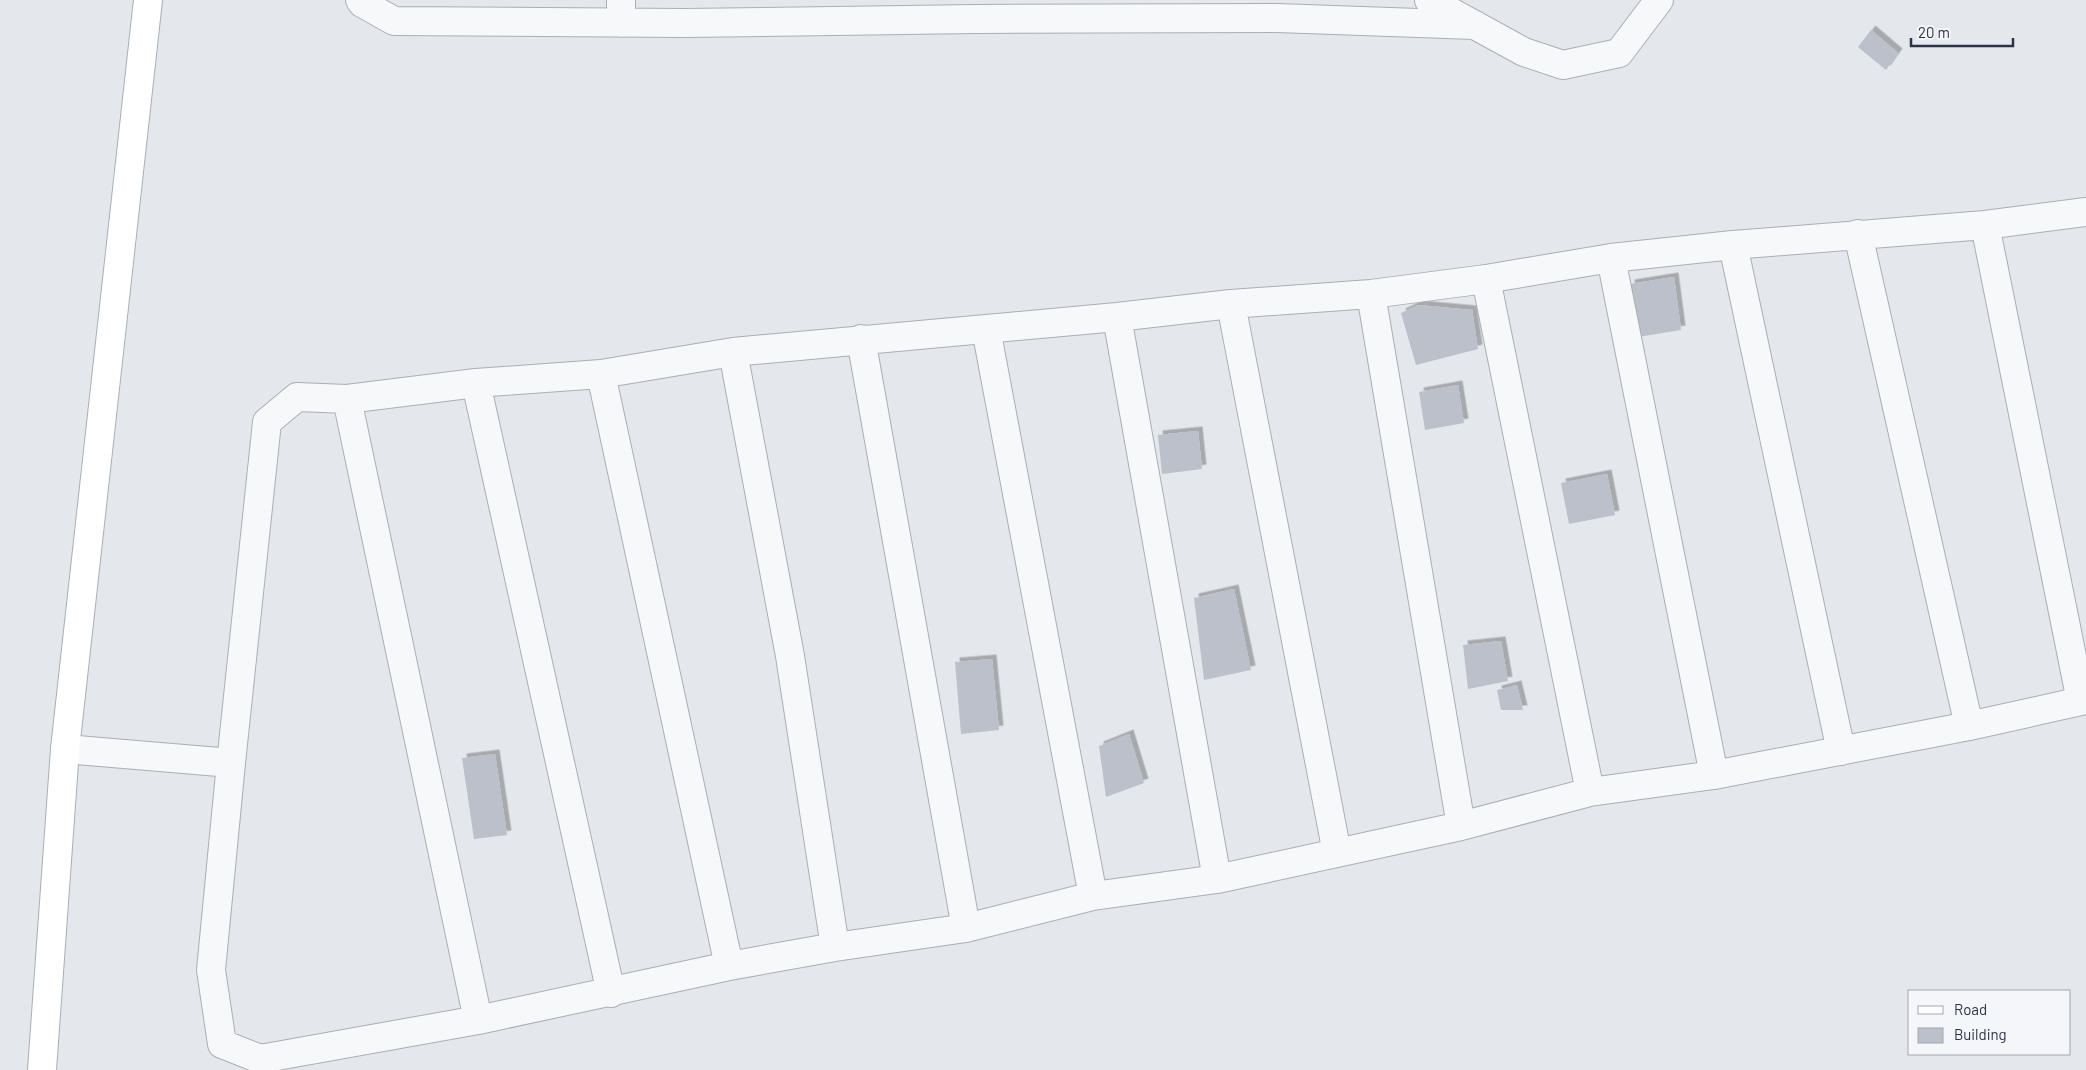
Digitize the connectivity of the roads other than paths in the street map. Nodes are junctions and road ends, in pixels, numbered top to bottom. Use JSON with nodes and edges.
{"nodes":[{"id":1,"x":148,"y":0,"type":"edge"},
{"id":2,"x":360,"y":0,"type":"edge"},
{"id":3,"x":1429,"y":0,"type":"edge"},
{"id":4,"x":1659,"y":0,"type":"edge"},
{"id":5,"x":1039,"y":9,"type":"edge"},
{"id":6,"x":1139,"y":9,"type":"edge"},
{"id":7,"x":1266,"y":9,"type":"edge"},
{"id":8,"x":829,"y":10,"type":"edge"},
{"id":9,"x":941,"y":10,"type":"edge"},
{"id":10,"x":515,"y":11,"type":"edge"},
{"id":11,"x":620,"y":11,"type":"edge"},
{"id":12,"x":726,"y":11,"type":"edge"},
{"id":13,"x":1475,"y":25,"type":"junction"},
{"id":14,"x":2086,"y":212,"type":"edge"},
{"id":15,"x":1985,"y":225,"type":"junction"},
{"id":16,"x":1858,"y":234,"type":"junction"},
{"id":17,"x":1733,"y":245,"type":"junction"},
{"id":18,"x":1611,"y":258,"type":"junction"},
{"id":19,"x":1486,"y":279,"type":"junction"},
{"id":20,"x":1371,"y":294,"type":"junction"},
{"id":21,"x":1231,"y":304,"type":"junction"},
{"id":22,"x":1117,"y":317,"type":"junction"},
{"id":23,"x":986,"y":328,"type":"junction"},
{"id":24,"x":861,"y":340,"type":"junction"},
{"id":25,"x":733,"y":352,"type":"junction"},
{"id":26,"x":602,"y":374,"type":"junction"},
{"id":27,"x":476,"y":383,"type":"junction"},
{"id":28,"x":347,"y":399,"type":"junction"},
{"id":29,"x":2084,"y":700,"type":"edge"},
{"id":30,"x":1969,"y":726,"type":"junction"},
{"id":31,"x":65,"y":749,"type":"junction"},
{"id":32,"x":1842,"y":751,"type":"junction"},
{"id":33,"x":231,"y":763,"type":"junction"},
{"id":34,"x":1714,"y":775,"type":"junction"},
{"id":35,"x":1590,"y":792,"type":"junction"},
{"id":36,"x":1461,"y":826,"type":"junction"},
{"id":37,"x":1337,"y":853,"type":"junction"},
{"id":38,"x":1217,"y":879,"type":"junction"},
{"id":39,"x":1093,"y":896,"type":"junction"},
{"id":40,"x":966,"y":928,"type":"junction"},
{"id":41,"x":835,"y":947,"type":"junction"},
{"id":42,"x":730,"y":966,"type":"junction"},
{"id":43,"x":611,"y":993,"type":"junction"},
{"id":44,"x":478,"y":1020,"type":"junction"},
{"id":45,"x":42,"y":1070,"type":"edge"}],
"edges":[{"from":1,"to":31,"type":"main road"},
{"from":2,"to":10,"type":"street"},
{"from":3,"to":13,"type":"street"},
{"from":4,"to":13,"type":"street"},
{"from":5,"to":6,"type":"street"},
{"from":5,"to":9,"type":"street"},
{"from":6,"to":7,"type":"street"},
{"from":7,"to":13,"type":"street"},
{"from":8,"to":9,"type":"street"},
{"from":8,"to":12,"type":"street"},
{"from":10,"to":11,"type":"street"},
{"from":11,"to":12,"type":"street"},
{"from":14,"to":15,"type":"street"},
{"from":15,"to":16,"type":"street"},
{"from":15,"to":29,"type":"street"},
{"from":16,"to":17,"type":"street"},
{"from":16,"to":30,"type":"street"},
{"from":17,"to":18,"type":"street"},
{"from":17,"to":32,"type":"street"},
{"from":18,"to":19,"type":"street"},
{"from":18,"to":34,"type":"street"},
{"from":19,"to":20,"type":"street"},
{"from":19,"to":35,"type":"street"},
{"from":20,"to":21,"type":"street"},
{"from":20,"to":36,"type":"street"},
{"from":21,"to":22,"type":"street"},
{"from":21,"to":37,"type":"street"},
{"from":22,"to":23,"type":"street"},
{"from":22,"to":38,"type":"street"},
{"from":23,"to":24,"type":"street"},
{"from":23,"to":39,"type":"street"},
{"from":24,"to":25,"type":"street"},
{"from":24,"to":40,"type":"street"},
{"from":25,"to":26,"type":"street"},
{"from":25,"to":41,"type":"street"},
{"from":26,"to":27,"type":"street"},
{"from":26,"to":42,"type":"street"},
{"from":27,"to":28,"type":"street"},
{"from":27,"to":43,"type":"street"},
{"from":28,"to":33,"type":"street"},
{"from":28,"to":44,"type":"street"},
{"from":29,"to":30,"type":"street"},
{"from":30,"to":32,"type":"street"},
{"from":31,"to":33,"type":"street"},
{"from":31,"to":45,"type":"main road"},
{"from":32,"to":34,"type":"street"},
{"from":33,"to":44,"type":"street"},
{"from":34,"to":35,"type":"street"},
{"from":35,"to":36,"type":"street"},
{"from":36,"to":37,"type":"street"},
{"from":37,"to":38,"type":"street"},
{"from":38,"to":39,"type":"street"},
{"from":39,"to":40,"type":"street"},
{"from":40,"to":41,"type":"street"},
{"from":41,"to":42,"type":"street"},
{"from":42,"to":43,"type":"street"},
{"from":43,"to":44,"type":"street"}]}
